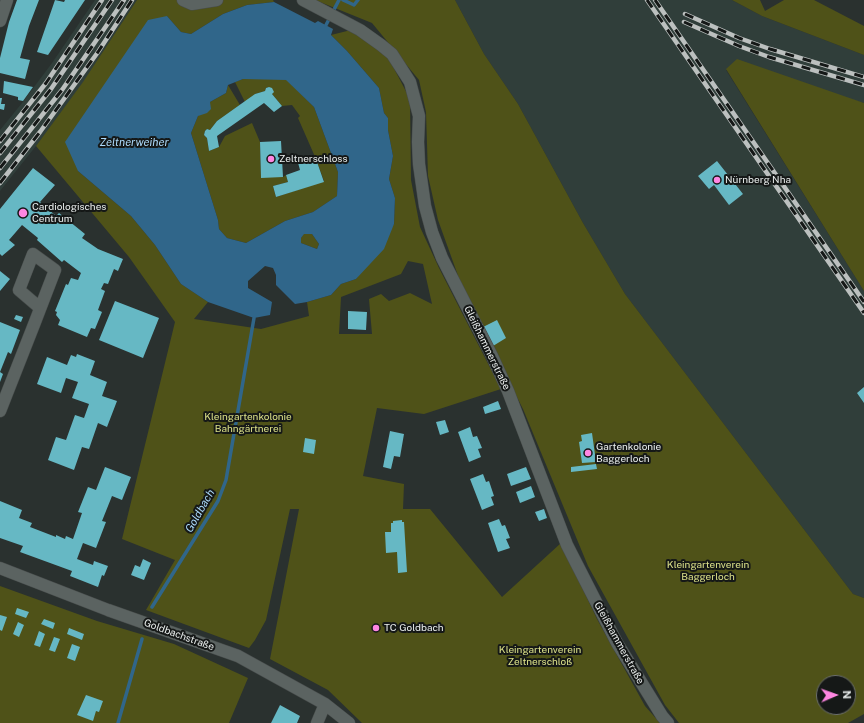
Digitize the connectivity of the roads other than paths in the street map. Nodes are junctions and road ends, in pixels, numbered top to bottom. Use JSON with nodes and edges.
{"nodes":[{"id":1,"x":7,"y":0,"type":"edge"},
{"id":2,"x":183,"y":0,"type":"edge"},
{"id":3,"x":217,"y":0,"type":"edge"},
{"id":4,"x":303,"y":0,"type":"edge"},
{"id":5,"x":0,"y":20,"type":"edge"},
{"id":6,"x":40,"y":308,"type":"dead end"},
{"id":7,"x":0,"y":411,"type":"edge"},
{"id":8,"x":0,"y":568,"type":"edge"},
{"id":9,"x":325,"y":704,"type":"junction"},
{"id":10,"x":317,"y":723,"type":"edge"},
{"id":11,"x":349,"y":723,"type":"edge"},
{"id":12,"x":668,"y":723,"type":"edge"}],
"edges":[{"from":1,"to":5,"type":"street"},
{"from":2,"to":3,"type":"street"},
{"from":4,"to":12,"type":"street","name":"Gleißhammerstraße"},
{"from":6,"to":7,"type":"street"},
{"from":8,"to":9,"type":"street","name":"Goldbachstraße"},
{"from":9,"to":10,"type":"street"},
{"from":9,"to":11,"type":"street","name":"Goldbachstraße"}]}
